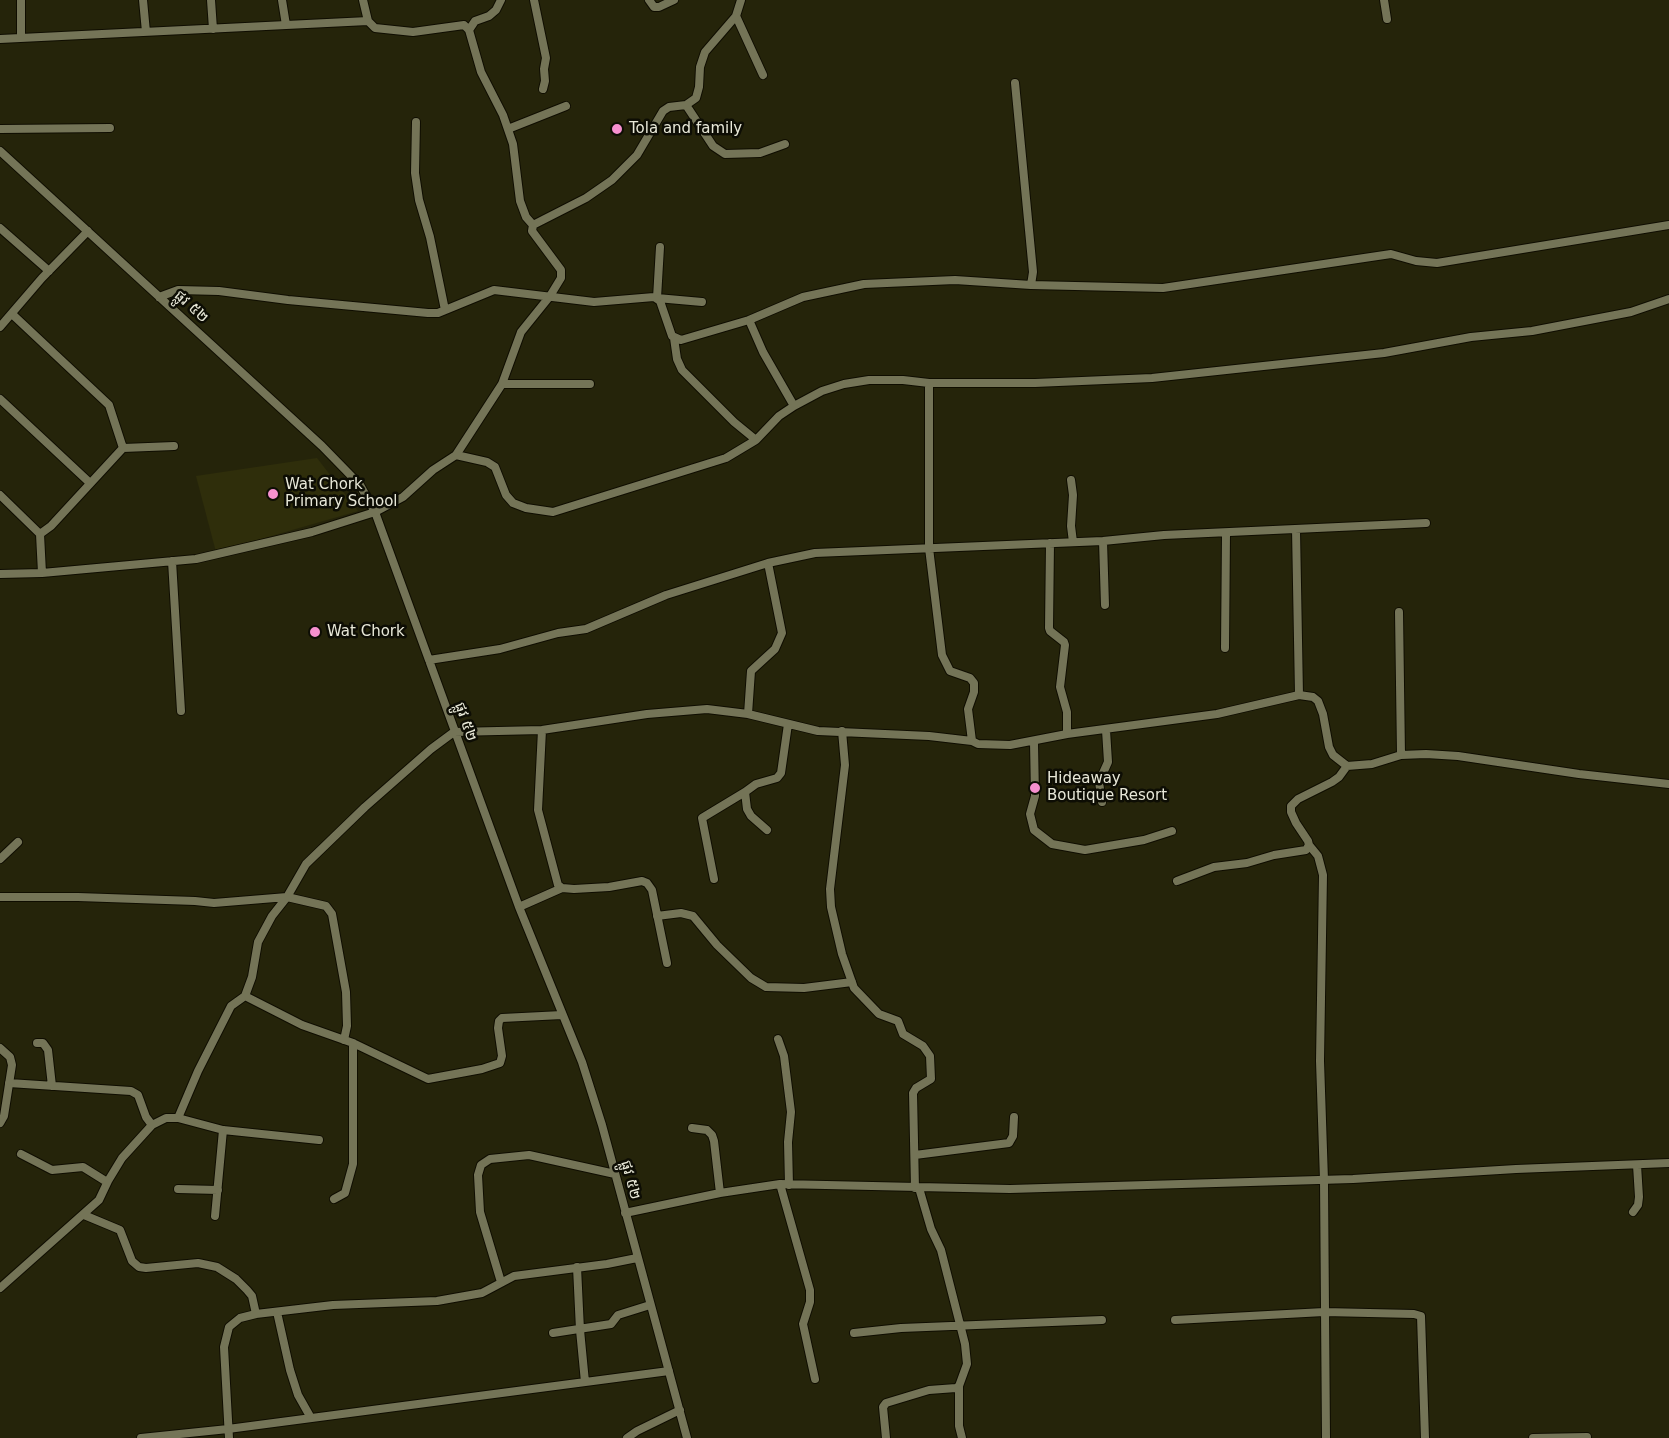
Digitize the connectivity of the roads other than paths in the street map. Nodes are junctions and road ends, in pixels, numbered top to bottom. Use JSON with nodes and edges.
{"nodes":[{"id":1,"x":21,"y":0,"type":"edge"},
{"id":2,"x":143,"y":0,"type":"edge"},
{"id":3,"x":211,"y":0,"type":"edge"},
{"id":4,"x":282,"y":0,"type":"edge"},
{"id":5,"x":363,"y":0,"type":"edge"},
{"id":6,"x":501,"y":0,"type":"edge"},
{"id":7,"x":534,"y":0,"type":"edge"},
{"id":8,"x":649,"y":0,"type":"edge"},
{"id":9,"x":674,"y":0,"type":"edge"},
{"id":10,"x":741,"y":0,"type":"edge"},
{"id":11,"x":1384,"y":0,"type":"edge"},
{"id":12,"x":736,"y":16,"type":"junction"},
{"id":13,"x":1387,"y":19,"type":"dead end"},
{"id":14,"x":368,"y":21,"type":"junction"},
{"id":15,"x":286,"y":25,"type":"junction"},
{"id":16,"x":213,"y":29,"type":"junction"},
{"id":17,"x":469,"y":30,"type":"junction"},
{"id":18,"x":146,"y":32,"type":"junction"},
{"id":19,"x":21,"y":38,"type":"junction"},
{"id":20,"x":0,"y":39,"type":"edge"},
{"id":21,"x":763,"y":75,"type":"dead end"},
{"id":22,"x":1015,"y":83,"type":"dead end"},
{"id":23,"x":543,"y":89,"type":"dead end"},
{"id":24,"x":686,"y":105,"type":"junction"},
{"id":25,"x":566,"y":106,"type":"dead end"},
{"id":26,"x":416,"y":122,"type":"dead end"},
{"id":27,"x":110,"y":128,"type":"dead end"},
{"id":28,"x":0,"y":129,"type":"edge"},
{"id":29,"x":508,"y":129,"type":"junction"},
{"id":30,"x":785,"y":144,"type":"dead end"},
{"id":31,"x":0,"y":151,"type":"edge"},
{"id":32,"x":533,"y":225,"type":"junction"},
{"id":33,"x":1669,"y":225,"type":"edge"},
{"id":34,"x":0,"y":228,"type":"edge"},
{"id":35,"x":88,"y":231,"type":"junction"},
{"id":36,"x":660,"y":247,"type":"dead end"},
{"id":37,"x":49,"y":272,"type":"junction"},
{"id":38,"x":1031,"y":285,"type":"junction"},
{"id":39,"x":550,"y":296,"type":"junction"},
{"id":40,"x":159,"y":297,"type":"junction"},
{"id":41,"x":657,"y":298,"type":"junction"},
{"id":42,"x":1669,"y":299,"type":"edge"},
{"id":43,"x":702,"y":302,"type":"dead end"},
{"id":44,"x":445,"y":310,"type":"junction"},
{"id":45,"x":12,"y":314,"type":"junction"},
{"id":46,"x":749,"y":320,"type":"junction"},
{"id":47,"x":0,"y":327,"type":"edge"},
{"id":48,"x":674,"y":338,"type":"junction"},
{"id":49,"x":929,"y":383,"type":"junction"},
{"id":50,"x":502,"y":384,"type":"junction"},
{"id":51,"x":591,"y":384,"type":"dead end"},
{"id":52,"x":0,"y":399,"type":"edge"},
{"id":53,"x":794,"y":406,"type":"junction"},
{"id":54,"x":756,"y":440,"type":"junction"},
{"id":55,"x":174,"y":446,"type":"dead end"},
{"id":56,"x":123,"y":448,"type":"junction"},
{"id":57,"x":456,"y":455,"type":"junction"},
{"id":58,"x":1071,"y":480,"type":"dead end"},
{"id":59,"x":90,"y":483,"type":"junction"},
{"id":60,"x":0,"y":495,"type":"edge"},
{"id":61,"x":375,"y":512,"type":"junction"},
{"id":62,"x":1426,"y":523,"type":"dead end"},
{"id":63,"x":1296,"y":529,"type":"junction"},
{"id":64,"x":40,"y":534,"type":"junction"},
{"id":65,"x":1226,"y":534,"type":"junction"},
{"id":66,"x":1103,"y":541,"type":"junction"},
{"id":67,"x":1072,"y":542,"type":"junction"},
{"id":68,"x":1050,"y":543,"type":"junction"},
{"id":69,"x":928,"y":548,"type":"junction"},
{"id":70,"x":171,"y":561,"type":"junction"},
{"id":71,"x":768,"y":562,"type":"junction"},
{"id":72,"x":42,"y":573,"type":"junction"},
{"id":73,"x":0,"y":574,"type":"edge"},
{"id":74,"x":1105,"y":605,"type":"dead end"},
{"id":75,"x":1399,"y":612,"type":"dead end"},
{"id":76,"x":1225,"y":648,"type":"dead end"},
{"id":77,"x":429,"y":660,"type":"junction"},
{"id":78,"x":1299,"y":694,"type":"junction"},
{"id":79,"x":181,"y":711,"type":"dead end"},
{"id":80,"x":748,"y":714,"type":"junction"},
{"id":81,"x":788,"y":724,"type":"junction"},
{"id":82,"x":542,"y":730,"type":"junction"},
{"id":83,"x":1106,"y":730,"type":"junction"},
{"id":84,"x":842,"y":731,"type":"junction"},
{"id":85,"x":454,"y":732,"type":"junction"},
{"id":86,"x":1067,"y":734,"type":"junction"},
{"id":87,"x":972,"y":741,"type":"junction"},
{"id":88,"x":1034,"y":742,"type":"junction"},
{"id":89,"x":1401,"y":755,"type":"junction"},
{"id":90,"x":1347,"y":766,"type":"junction"},
{"id":91,"x":1669,"y":784,"type":"edge"},
{"id":92,"x":745,"y":792,"type":"junction"},
{"id":93,"x":1102,"y":802,"type":"dead end"},
{"id":94,"x":767,"y":830,"type":"dead end"},
{"id":95,"x":1172,"y":831,"type":"dead end"},
{"id":96,"x":18,"y":842,"type":"dead end"},
{"id":97,"x":1309,"y":845,"type":"junction"},
{"id":98,"x":0,"y":859,"type":"edge"},
{"id":99,"x":714,"y":879,"type":"dead end"},
{"id":100,"x":1177,"y":881,"type":"dead end"},
{"id":101,"x":562,"y":888,"type":"junction"},
{"id":102,"x":0,"y":897,"type":"edge"},
{"id":103,"x":287,"y":897,"type":"junction"},
{"id":104,"x":519,"y":907,"type":"junction"},
{"id":105,"x":657,"y":916,"type":"junction"},
{"id":106,"x":668,"y":963,"type":"dead end"},
{"id":107,"x":852,"y":982,"type":"junction"},
{"id":108,"x":245,"y":996,"type":"junction"},
{"id":109,"x":562,"y":1015,"type":"junction"},
{"id":110,"x":778,"y":1040,"type":"dead end"},
{"id":111,"x":349,"y":1042,"type":"junction"},
{"id":112,"x":37,"y":1043,"type":"dead end"},
{"id":113,"x":0,"y":1048,"type":"edge"},
{"id":114,"x":9,"y":1083,"type":"junction"},
{"id":115,"x":52,"y":1086,"type":"junction"},
{"id":116,"x":1014,"y":1117,"type":"dead end"},
{"id":117,"x":178,"y":1118,"type":"junction"},
{"id":118,"x":0,"y":1123,"type":"edge"},
{"id":119,"x":152,"y":1125,"type":"junction"},
{"id":120,"x":692,"y":1128,"type":"dead end"},
{"id":121,"x":224,"y":1130,"type":"junction"},
{"id":122,"x":319,"y":1140,"type":"dead end"},
{"id":123,"x":21,"y":1154,"type":"dead end"},
{"id":124,"x":915,"y":1155,"type":"junction"},
{"id":125,"x":1669,"y":1164,"type":"edge"},
{"id":126,"x":1637,"y":1165,"type":"junction"},
{"id":127,"x":615,"y":1174,"type":"junction"},
{"id":128,"x":1323,"y":1180,"type":"junction"},
{"id":129,"x":107,"y":1182,"type":"junction"},
{"id":130,"x":785,"y":1184,"type":"junction"},
{"id":131,"x":917,"y":1188,"type":"junction"},
{"id":132,"x":178,"y":1189,"type":"dead end"},
{"id":133,"x":218,"y":1190,"type":"junction"},
{"id":134,"x":720,"y":1193,"type":"junction"},
{"id":135,"x":334,"y":1199,"type":"dead end"},
{"id":136,"x":1633,"y":1212,"type":"dead end"},
{"id":137,"x":625,"y":1213,"type":"junction"},
{"id":138,"x":84,"y":1215,"type":"junction"},
{"id":139,"x":215,"y":1216,"type":"dead end"},
{"id":140,"x":637,"y":1257,"type":"junction"},
{"id":141,"x":577,"y":1268,"type":"junction"},
{"id":142,"x":501,"y":1282,"type":"junction"},
{"id":143,"x":0,"y":1288,"type":"edge"},
{"id":144,"x":650,"y":1305,"type":"junction"},
{"id":145,"x":277,"y":1312,"type":"junction"},
{"id":146,"x":1324,"y":1312,"type":"junction"},
{"id":147,"x":256,"y":1314,"type":"junction"},
{"id":148,"x":1102,"y":1320,"type":"dead end"},
{"id":149,"x":1175,"y":1320,"type":"dead end"},
{"id":150,"x":959,"y":1326,"type":"junction"},
{"id":151,"x":580,"y":1330,"type":"junction"},
{"id":152,"x":854,"y":1332,"type":"dead end"},
{"id":153,"x":554,"y":1333,"type":"dead end"},
{"id":154,"x":669,"y":1371,"type":"junction"},
{"id":155,"x":814,"y":1379,"type":"dead end"},
{"id":156,"x":585,"y":1382,"type":"junction"},
{"id":157,"x":959,"y":1386,"type":"junction"},
{"id":158,"x":680,"y":1410,"type":"junction"},
{"id":159,"x":311,"y":1418,"type":"junction"},
{"id":160,"x":229,"y":1434,"type":"edge"},
{"id":161,"x":1587,"y":1437,"type":"edge"},
{"id":162,"x":141,"y":1438,"type":"edge"},
{"id":163,"x":627,"y":1438,"type":"edge"},
{"id":164,"x":687,"y":1438,"type":"edge"},
{"id":165,"x":886,"y":1438,"type":"edge"},
{"id":166,"x":962,"y":1438,"type":"edge"},
{"id":167,"x":1326,"y":1438,"type":"edge"},
{"id":168,"x":1425,"y":1438,"type":"edge"},
{"id":169,"x":1533,"y":1438,"type":"edge"}],
"edges":[{"from":1,"to":19,"type":"street"},
{"from":2,"to":18,"type":"street"},
{"from":3,"to":16,"type":"street"},
{"from":4,"to":15,"type":"street"},
{"from":5,"to":14,"type":"street"},
{"from":6,"to":17,"type":"street"},
{"from":7,"to":23,"type":"street"},
{"from":8,"to":9,"type":"street"},
{"from":10,"to":12,"type":"street"},
{"from":11,"to":13,"type":"street"},
{"from":12,"to":21,"type":"street"},
{"from":12,"to":24,"type":"street"},
{"from":14,"to":15,"type":"street"},
{"from":14,"to":17,"type":"street"},
{"from":15,"to":16,"type":"street"},
{"from":16,"to":18,"type":"street"},
{"from":17,"to":29,"type":"street"},
{"from":18,"to":19,"type":"street"},
{"from":19,"to":20,"type":"street"},
{"from":22,"to":38,"type":"street"},
{"from":24,"to":30,"type":"street"},
{"from":24,"to":32,"type":"street"},
{"from":25,"to":29,"type":"street"},
{"from":26,"to":44,"type":"street"},
{"from":27,"to":28,"type":"street"},
{"from":29,"to":32,"type":"street"},
{"from":31,"to":35,"type":"street","name":"ផ្លូវ ៥២"},
{"from":32,"to":39,"type":"street"},
{"from":33,"to":38,"type":"street"},
{"from":34,"to":37,"type":"street"},
{"from":35,"to":37,"type":"street"},
{"from":35,"to":40,"type":"street","name":"ផ្លូវ ៥២"},
{"from":36,"to":41,"type":"street"},
{"from":37,"to":45,"type":"street"},
{"from":38,"to":46,"type":"street"},
{"from":39,"to":41,"type":"street"},
{"from":39,"to":44,"type":"street"},
{"from":39,"to":50,"type":"street"},
{"from":40,"to":44,"type":"street"},
{"from":40,"to":61,"type":"street","name":"ផ្លូវ ៥២"},
{"from":41,"to":43,"type":"street"},
{"from":41,"to":48,"type":"street"},
{"from":42,"to":49,"type":"street"},
{"from":45,"to":47,"type":"street"},
{"from":45,"to":56,"type":"street"},
{"from":46,"to":48,"type":"street"},
{"from":46,"to":53,"type":"street"},
{"from":48,"to":54,"type":"street"},
{"from":49,"to":53,"type":"street"},
{"from":49,"to":69,"type":"street"},
{"from":50,"to":51,"type":"street"},
{"from":50,"to":57,"type":"street"},
{"from":52,"to":59,"type":"street"},
{"from":53,"to":54,"type":"street"},
{"from":54,"to":57,"type":"street"},
{"from":55,"to":56,"type":"street"},
{"from":56,"to":59,"type":"street"},
{"from":57,"to":61,"type":"street"},
{"from":58,"to":67,"type":"street"},
{"from":59,"to":64,"type":"street"},
{"from":60,"to":64,"type":"street"},
{"from":61,"to":70,"type":"street"},
{"from":61,"to":77,"type":"street","name":"ផ្លូវ ៥២"},
{"from":62,"to":63,"type":"street"},
{"from":63,"to":65,"type":"street"},
{"from":63,"to":78,"type":"street"},
{"from":64,"to":72,"type":"street"},
{"from":65,"to":66,"type":"street"},
{"from":65,"to":76,"type":"street"},
{"from":66,"to":67,"type":"street"},
{"from":66,"to":74,"type":"street"},
{"from":67,"to":68,"type":"street"},
{"from":68,"to":69,"type":"street"},
{"from":68,"to":86,"type":"street"},
{"from":69,"to":71,"type":"street"},
{"from":69,"to":87,"type":"street"},
{"from":70,"to":72,"type":"street"},
{"from":70,"to":79,"type":"street"},
{"from":71,"to":77,"type":"street"},
{"from":71,"to":80,"type":"street"},
{"from":72,"to":73,"type":"street"},
{"from":75,"to":89,"type":"street"},
{"from":77,"to":85,"type":"street","name":"ផ្លូវ ៥២"},
{"from":78,"to":83,"type":"street"},
{"from":78,"to":90,"type":"street"},
{"from":80,"to":81,"type":"street"},
{"from":80,"to":82,"type":"street"},
{"from":81,"to":84,"type":"street"},
{"from":81,"to":92,"type":"street"},
{"from":82,"to":85,"type":"street"},
{"from":82,"to":101,"type":"street"},
{"from":83,"to":86,"type":"street"},
{"from":83,"to":93,"type":"street"},
{"from":84,"to":87,"type":"street"},
{"from":84,"to":107,"type":"street"},
{"from":85,"to":103,"type":"street"},
{"from":85,"to":104,"type":"street","name":"ផ្លូវ ៥២"},
{"from":86,"to":88,"type":"street"},
{"from":87,"to":88,"type":"street"},
{"from":88,"to":95,"type":"street"},
{"from":89,"to":90,"type":"street"},
{"from":89,"to":91,"type":"street"},
{"from":90,"to":97,"type":"street"},
{"from":92,"to":94,"type":"street"},
{"from":92,"to":99,"type":"street"},
{"from":96,"to":98,"type":"street"},
{"from":97,"to":100,"type":"street"},
{"from":97,"to":128,"type":"street"},
{"from":101,"to":104,"type":"street"},
{"from":101,"to":105,"type":"street"},
{"from":102,"to":103,"type":"street"},
{"from":103,"to":108,"type":"street"},
{"from":103,"to":111,"type":"street"},
{"from":104,"to":109,"type":"street","name":"ផ្លូវ ៥២"},
{"from":105,"to":106,"type":"street"},
{"from":105,"to":107,"type":"street"},
{"from":107,"to":124,"type":"street"},
{"from":108,"to":111,"type":"street"},
{"from":108,"to":117,"type":"street"},
{"from":109,"to":111,"type":"street"},
{"from":109,"to":127,"type":"street","name":"ផ្លូវ ៥២"},
{"from":110,"to":130,"type":"street"},
{"from":111,"to":135,"type":"street"},
{"from":112,"to":115,"type":"street"},
{"from":113,"to":114,"type":"street"},
{"from":114,"to":115,"type":"street"},
{"from":114,"to":118,"type":"street"},
{"from":115,"to":119,"type":"street"},
{"from":116,"to":124,"type":"street"},
{"from":117,"to":119,"type":"street"},
{"from":117,"to":121,"type":"street"},
{"from":119,"to":129,"type":"street"},
{"from":120,"to":134,"type":"street"},
{"from":121,"to":122,"type":"street"},
{"from":121,"to":133,"type":"street"},
{"from":123,"to":129,"type":"street"},
{"from":124,"to":131,"type":"street"},
{"from":125,"to":126,"type":"street"},
{"from":126,"to":128,"type":"street"},
{"from":126,"to":136,"type":"street"},
{"from":127,"to":137,"type":"street","name":"ផ្លូវ ៥២"},
{"from":127,"to":142,"type":"street"},
{"from":128,"to":131,"type":"street"},
{"from":128,"to":146,"type":"street"},
{"from":129,"to":138,"type":"street"},
{"from":130,"to":131,"type":"street"},
{"from":130,"to":134,"type":"street"},
{"from":130,"to":155,"type":"street"},
{"from":131,"to":150,"type":"street"},
{"from":132,"to":133,"type":"street"},
{"from":133,"to":139,"type":"street"},
{"from":134,"to":137,"type":"street"},
{"from":137,"to":140,"type":"street","name":"ផ្លូវ ៥២"},
{"from":138,"to":143,"type":"street"},
{"from":138,"to":147,"type":"street"},
{"from":140,"to":141,"type":"street"},
{"from":140,"to":144,"type":"street","name":"ផ្លូវ ៥២"},
{"from":141,"to":142,"type":"street"},
{"from":141,"to":151,"type":"street"},
{"from":142,"to":145,"type":"street"},
{"from":144,"to":151,"type":"street"},
{"from":144,"to":154,"type":"street","name":"ផ្លូវ ៥២"},
{"from":145,"to":147,"type":"street"},
{"from":145,"to":159,"type":"street"},
{"from":146,"to":149,"type":"street"},
{"from":146,"to":167,"type":"street"},
{"from":146,"to":168,"type":"street"},
{"from":147,"to":160,"type":"street"},
{"from":148,"to":150,"type":"street"},
{"from":150,"to":152,"type":"street"},
{"from":150,"to":157,"type":"street"},
{"from":151,"to":153,"type":"street"},
{"from":151,"to":156,"type":"street"},
{"from":154,"to":156,"type":"street"},
{"from":154,"to":158,"type":"street","name":"ផ្លូវ ៥២"},
{"from":156,"to":159,"type":"street"},
{"from":157,"to":165,"type":"street"},
{"from":157,"to":166,"type":"street"},
{"from":158,"to":163,"type":"street"},
{"from":158,"to":164,"type":"street","name":"ផ្លូវ ៥២"},
{"from":159,"to":160,"type":"street"},
{"from":160,"to":162,"type":"street"},
{"from":161,"to":169,"type":"street"}]}
